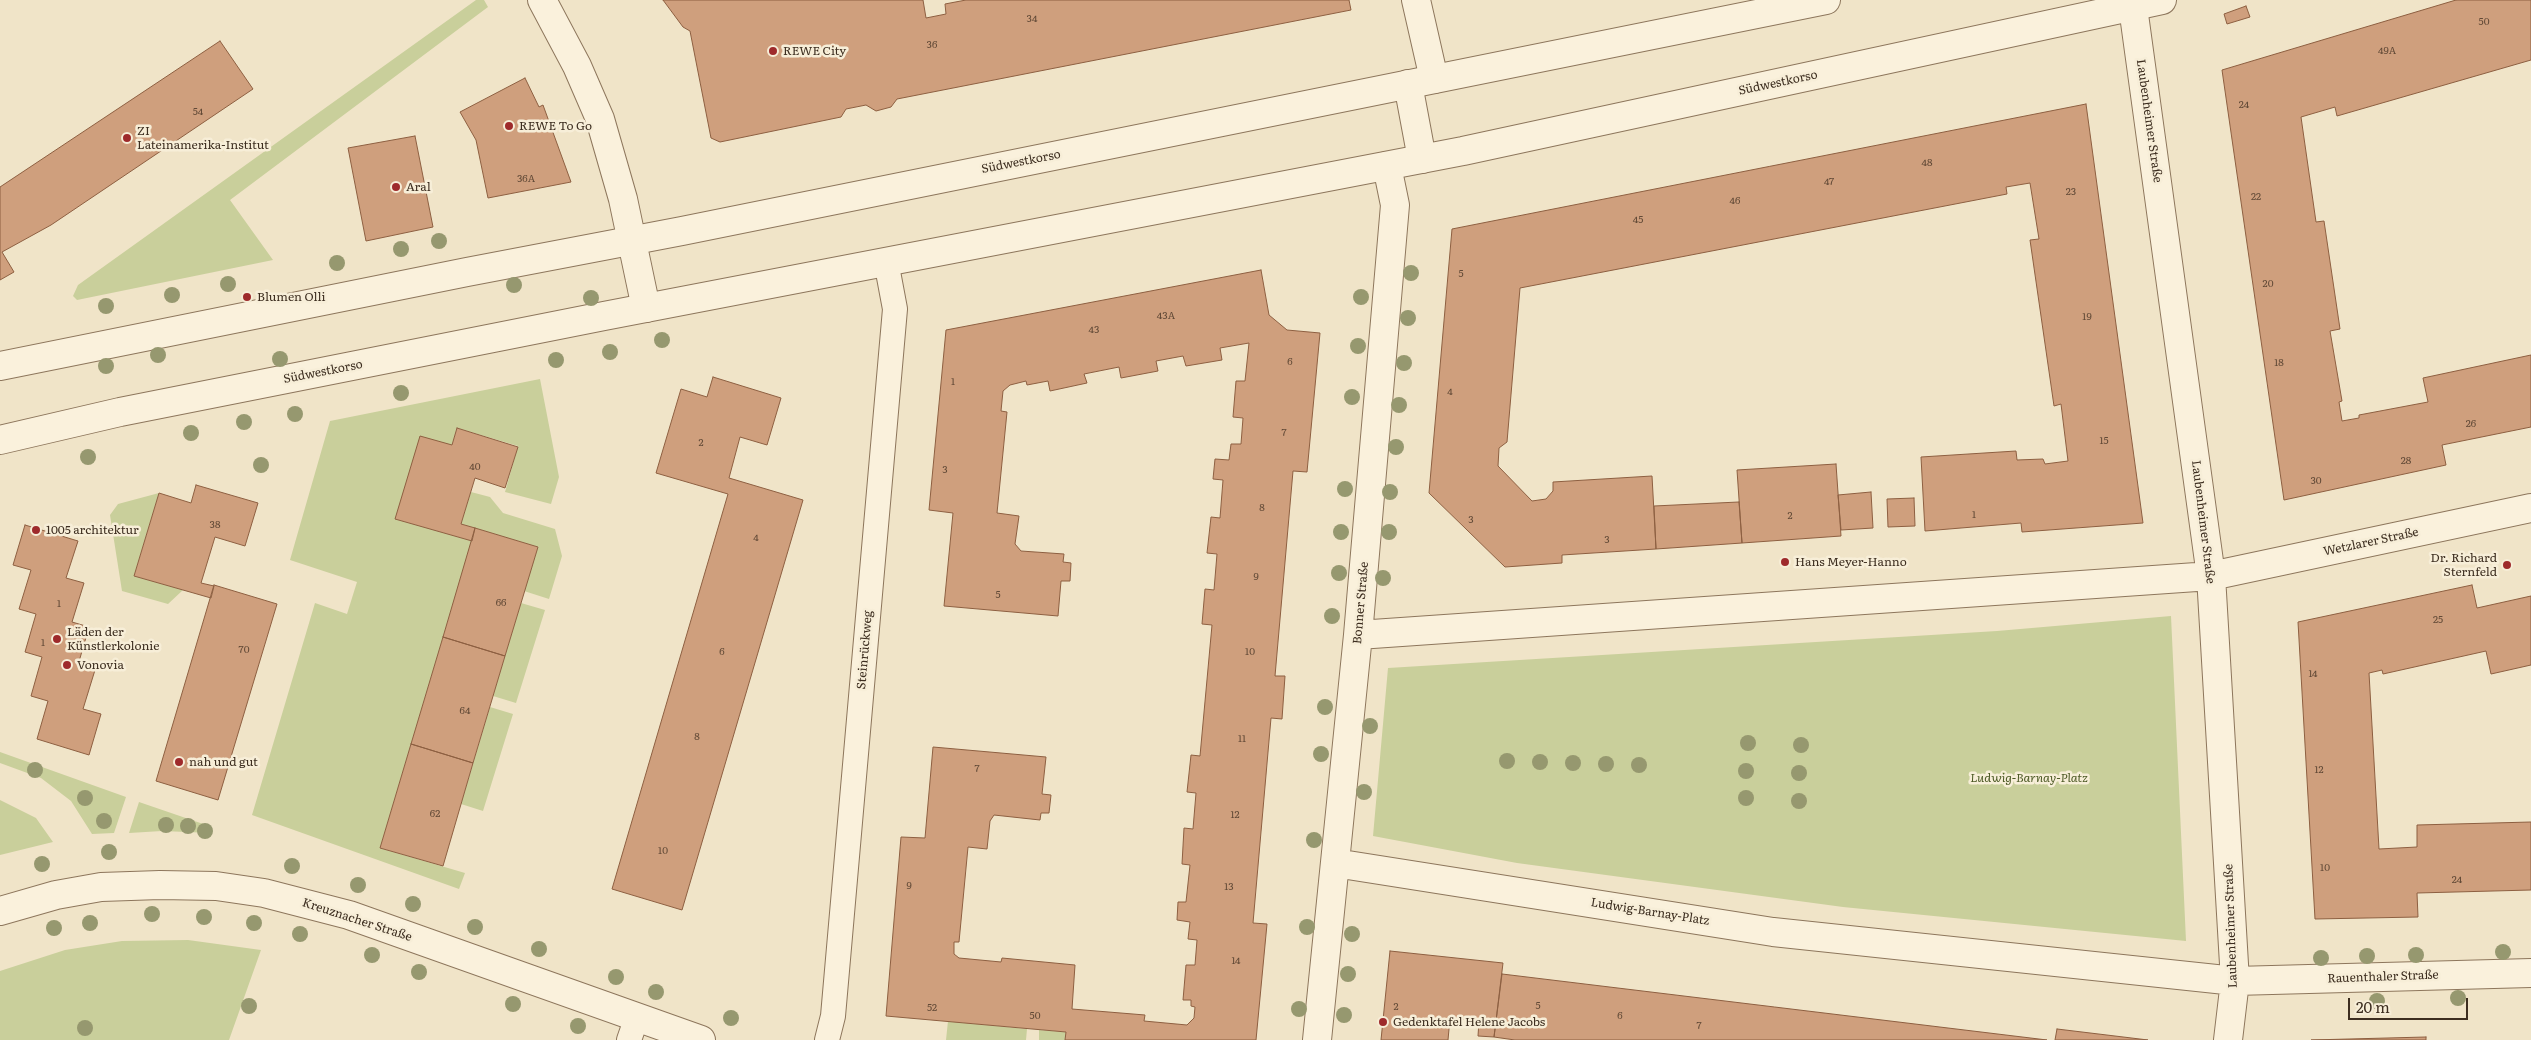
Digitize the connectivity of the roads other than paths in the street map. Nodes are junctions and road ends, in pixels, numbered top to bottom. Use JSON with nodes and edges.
{"nodes":[{"id":1,"x":542,"y":0,"type":"edge"},
{"id":2,"x":1416,"y":0,"type":"edge"},
{"id":3,"x":1826,"y":0,"type":"edge"},
{"id":4,"x":2162,"y":0,"type":"edge"},
{"id":5,"x":2133,"y":4,"type":"edge"},
{"id":6,"x":1421,"y":81,"type":"junction"},
{"id":7,"x":1422,"y":159,"type":"junction"},
{"id":8,"x":1387,"y":166,"type":"junction"},
{"id":9,"x":633,"y":240,"type":"junction"},
{"id":10,"x":886,"y":261,"type":"junction"},
{"id":11,"x":646,"y":308,"type":"junction"},
{"id":12,"x":0,"y":366,"type":"edge"},
{"id":13,"x":0,"y":440,"type":"edge"},
{"id":14,"x":2531,"y":508,"type":"edge"},
{"id":15,"x":2211,"y":576,"type":"junction"},
{"id":16,"x":1358,"y":635,"type":"junction"},
{"id":17,"x":1335,"y":863,"type":"junction"},
{"id":18,"x":0,"y":911,"type":"edge"},
{"id":19,"x":2531,"y":973,"type":"edge"},
{"id":20,"x":2236,"y":981,"type":"junction"},
{"id":21,"x":633,"y":1029,"type":"edge"},
{"id":22,"x":701,"y":1040,"type":"edge"},
{"id":23,"x":827,"y":1040,"type":"edge"},
{"id":24,"x":1317,"y":1040,"type":"edge"},
{"id":25,"x":2228,"y":1040,"type":"edge"}],
"edges":[{"from":1,"to":9,"type":"street"},
{"from":2,"to":6,"type":"street"},
{"from":3,"to":6,"type":"street","name":"Südwestkorso"},
{"from":4,"to":5,"type":"street","name":"Südwestkorso"},
{"from":5,"to":7,"type":"street","name":"Südwestkorso"},
{"from":5,"to":15,"type":"street","name":"Laubenheimer Straße"},
{"from":6,"to":7,"type":"street"},
{"from":6,"to":9,"type":"street","name":"Südwestkorso"},
{"from":7,"to":8,"type":"street","name":"Südwestkorso"},
{"from":8,"to":10,"type":"street","name":"Südwestkorso"},
{"from":8,"to":16,"type":"street","name":"Bonner Straße"},
{"from":9,"to":11,"type":"street"},
{"from":9,"to":12,"type":"street","name":"Südwestkorso"},
{"from":10,"to":11,"type":"street","name":"Südwestkorso"},
{"from":10,"to":23,"type":"lane","name":"Steinrückweg"},
{"from":11,"to":13,"type":"street","name":"Südwestkorso"},
{"from":14,"to":15,"type":"street","name":"Wetzlarer Straße"},
{"from":15,"to":16,"type":"street"},
{"from":15,"to":20,"type":"street","name":"Laubenheimer Straße"},
{"from":16,"to":17,"type":"street","name":"Bonner Straße"},
{"from":17,"to":20,"type":"street","name":"Ludwig-Barnay-Platz"},
{"from":17,"to":24,"type":"street","name":"Bonner Straße"},
{"from":18,"to":21,"type":"street","name":"Kreuznacher Straße"},
{"from":19,"to":20,"type":"street","name":"Rauenthaler Straße"},
{"from":20,"to":25,"type":"street","name":"Laubenheimer Straße"},
{"from":21,"to":22,"type":"street","name":"Kreuznacher Straße"}]}
